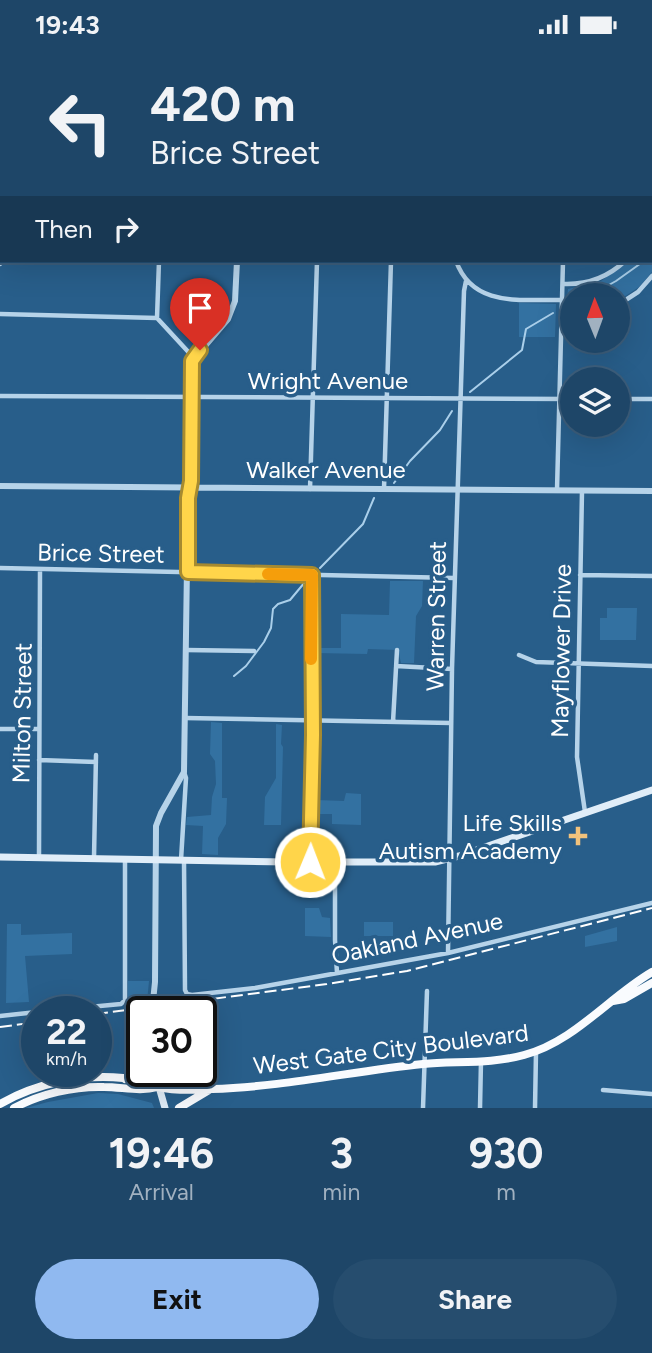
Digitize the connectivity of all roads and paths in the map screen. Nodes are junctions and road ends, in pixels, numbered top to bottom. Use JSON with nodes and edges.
{"nodes":[{"id":1,"x":159,"y":263,"type":"edge"},
{"id":2,"x":237,"y":263,"type":"edge"},
{"id":3,"x":317,"y":263,"type":"edge"},
{"id":4,"x":391,"y":263,"type":"edge"},
{"id":5,"x":457,"y":263,"type":"edge"},
{"id":6,"x":564,"y":263,"type":"edge"},
{"id":7,"x":622,"y":263,"type":"edge"},
{"id":8,"x":652,"y":276,"type":"edge"},
{"id":9,"x":466,"y":281,"type":"junction"},
{"id":10,"x":563,"y":283,"type":"edge"},
{"id":11,"x":578,"y":283,"type":"edge"},
{"id":12,"x":630,"y":297,"type":"edge"},
{"id":13,"x":560,"y":300,"type":"edge"},
{"id":14,"x":0,"y":314,"type":"edge"},
{"id":15,"x":157,"y":318,"type":"junction"},
{"id":16,"x":561,"y":353,"type":"edge"},
{"id":17,"x":193,"y":357,"type":"junction"},
{"id":18,"x":0,"y":396,"type":"edge"},
{"id":19,"x":191,"y":397,"type":"junction"},
{"id":20,"x":312,"y":397,"type":"junction"},
{"id":21,"x":387,"y":398,"type":"junction"},
{"id":22,"x":460,"y":398,"type":"junction"},
{"id":23,"x":559,"y":399,"type":"junction"},
{"id":24,"x":630,"y":399,"type":"edge"},
{"id":25,"x":652,"y":400,"type":"edge"},
{"id":26,"x":0,"y":486,"type":"edge"},
{"id":27,"x":191,"y":488,"type":"junction"},
{"id":28,"x":310,"y":489,"type":"junction"},
{"id":29,"x":384,"y":489,"type":"junction"},
{"id":30,"x":457,"y":489,"type":"junction"},
{"id":31,"x":557,"y":491,"type":"junction"},
{"id":32,"x":582,"y":491,"type":"junction"},
{"id":33,"x":652,"y":491,"type":"edge"},
{"id":34,"x":0,"y":568,"type":"edge"},
{"id":35,"x":40,"y":569,"type":"junction"},
{"id":36,"x":188,"y":572,"type":"junction"},
{"id":37,"x":312,"y":575,"type":"junction"},
{"id":38,"x":580,"y":575,"type":"junction"},
{"id":39,"x":652,"y":576,"type":"edge"},
{"id":40,"x":454,"y":578,"type":"junction"},
{"id":41,"x":186,"y":650,"type":"junction"},
{"id":42,"x":397,"y":650,"type":"dead end"},
{"id":43,"x":254,"y":651,"type":"dead end"},
{"id":44,"x":519,"y":655,"type":"dead end"},
{"id":45,"x":578,"y":664,"type":"junction"},
{"id":46,"x":396,"y":666,"type":"junction"},
{"id":47,"x":652,"y":666,"type":"edge"},
{"id":48,"x":452,"y":669,"type":"junction"},
{"id":49,"x":185,"y":717,"type":"junction"},
{"id":50,"x":312,"y":721,"type":"junction"},
{"id":51,"x":393,"y":722,"type":"junction"},
{"id":52,"x":451,"y":723,"type":"junction"},
{"id":53,"x":0,"y":729,"type":"edge"},
{"id":54,"x":39,"y":729,"type":"junction"},
{"id":55,"x":96,"y":755,"type":"dead end"},
{"id":56,"x":39,"y":759,"type":"junction"},
{"id":57,"x":96,"y":762,"type":"junction"},
{"id":58,"x":184,"y":772,"type":"junction"},
{"id":59,"x":652,"y":790,"type":"edge"},
{"id":60,"x":585,"y":812,"type":"junction"},
{"id":61,"x":0,"y":857,"type":"edge"},
{"id":62,"x":39,"y":858,"type":"junction"},
{"id":63,"x":94,"y":858,"type":"junction"},
{"id":64,"x":125,"y":859,"type":"junction"},
{"id":65,"x":450,"y":859,"type":"junction"},
{"id":66,"x":155,"y":860,"type":"junction"},
{"id":67,"x":183,"y":860,"type":"junction"},
{"id":68,"x":310,"y":862,"type":"junction"},
{"id":69,"x":335,"y":862,"type":"junction"},
{"id":70,"x":652,"y":903,"type":"edge"},
{"id":71,"x":448,"y":953,"type":"junction"},
{"id":72,"x":652,"y":972,"type":"edge"},
{"id":73,"x":337,"y":973,"type":"junction"},
{"id":74,"x":652,"y":983,"type":"edge"},
{"id":75,"x":427,"y":991,"type":"dead end"},
{"id":76,"x":153,"y":996,"type":"edge"},
{"id":77,"x":613,"y":1001,"type":"junction"},
{"id":78,"x":112,"y":1005,"type":"edge"},
{"id":79,"x":21,"y":1014,"type":"edge"},
{"id":80,"x":0,"y":1017,"type":"edge"},
{"id":81,"x":536,"y":1051,"type":"junction"},
{"id":82,"x":481,"y":1060,"type":"junction"},
{"id":83,"x":425,"y":1064,"type":"junction"},
{"id":84,"x":125,"y":1079,"type":"edge"},
{"id":85,"x":159,"y":1087,"type":"junction"},
{"id":86,"x":210,"y":1090,"type":"junction"},
{"id":87,"x":604,"y":1090,"type":"dead end"},
{"id":88,"x":20,"y":1093,"type":"junction"},
{"id":89,"x":652,"y":1094,"type":"edge"},
{"id":90,"x":0,"y":1104,"type":"edge"},
{"id":91,"x":8,"y":1108,"type":"edge"},
{"id":92,"x":14,"y":1108,"type":"edge"},
{"id":93,"x":159,"y":1108,"type":"edge"},
{"id":94,"x":165,"y":1108,"type":"edge"},
{"id":95,"x":179,"y":1108,"type":"edge"},
{"id":96,"x":423,"y":1108,"type":"edge"},
{"id":97,"x":480,"y":1108,"type":"edge"},
{"id":98,"x":535,"y":1108,"type":"edge"}],
"edges":[{"from":1,"to":15,"type":"street"},
{"from":2,"to":17,"type":"street"},
{"from":3,"to":20,"type":"street"},
{"from":4,"to":21,"type":"street"},
{"from":5,"to":9,"type":"street"},
{"from":6,"to":10,"type":"street"},
{"from":7,"to":11,"type":"street"},
{"from":8,"to":12,"type":"street"},
{"from":9,"to":13,"type":"street"},
{"from":9,"to":22,"type":"street","name":"Warren Street"},
{"from":14,"to":15,"type":"street"},
{"from":15,"to":17,"type":"street"},
{"from":16,"to":23,"type":"street"},
{"from":17,"to":19,"type":"street"},
{"from":18,"to":19,"type":"street","name":"Wright Avenue"},
{"from":19,"to":20,"type":"street","name":"Wright Avenue"},
{"from":19,"to":27,"type":"street"},
{"from":20,"to":21,"type":"street","name":"Wright Avenue"},
{"from":20,"to":28,"type":"street"},
{"from":21,"to":22,"type":"street","name":"Wright Avenue"},
{"from":21,"to":29,"type":"street"},
{"from":22,"to":23,"type":"street","name":"Wright Avenue"},
{"from":22,"to":30,"type":"street","name":"Warren Street"},
{"from":23,"to":31,"type":"street"},
{"from":24,"to":25,"type":"street"},
{"from":26,"to":27,"type":"street","name":"Walker Avenue"},
{"from":27,"to":28,"type":"street","name":"Walker Avenue"},
{"from":27,"to":36,"type":"street"},
{"from":28,"to":29,"type":"street","name":"Walker Avenue"},
{"from":29,"to":30,"type":"street","name":"Walker Avenue"},
{"from":30,"to":31,"type":"street","name":"Walker Avenue"},
{"from":30,"to":40,"type":"street","name":"Warren Street"},
{"from":31,"to":32,"type":"street","name":"Walker Avenue"},
{"from":32,"to":33,"type":"street","name":"Walker Avenue"},
{"from":32,"to":38,"type":"street","name":"Mayflower Drive"},
{"from":34,"to":35,"type":"street","name":"Brice Street"},
{"from":35,"to":36,"type":"street","name":"Brice Street"},
{"from":35,"to":54,"type":"street","name":"Milton Street"},
{"from":36,"to":37,"type":"street","name":"Brice Street"},
{"from":36,"to":41,"type":"street"},
{"from":37,"to":40,"type":"street","name":"Brice Street"},
{"from":37,"to":50,"type":"street"},
{"from":38,"to":39,"type":"street"},
{"from":38,"to":45,"type":"street","name":"Mayflower Drive"},
{"from":40,"to":48,"type":"street","name":"Warren Street"},
{"from":41,"to":43,"type":"street"},
{"from":41,"to":49,"type":"street"},
{"from":42,"to":46,"type":"street"},
{"from":44,"to":45,"type":"street"},
{"from":45,"to":47,"type":"street"},
{"from":45,"to":60,"type":"street","name":"Mayflower Drive"},
{"from":46,"to":48,"type":"street"},
{"from":46,"to":51,"type":"street"},
{"from":48,"to":52,"type":"street","name":"Warren Street"},
{"from":49,"to":50,"type":"street"},
{"from":49,"to":58,"type":"street"},
{"from":50,"to":51,"type":"street"},
{"from":50,"to":68,"type":"street"},
{"from":51,"to":52,"type":"street"},
{"from":52,"to":65,"type":"street","name":"Warren Street"},
{"from":53,"to":54,"type":"street"},
{"from":54,"to":56,"type":"street","name":"Milton Street"},
{"from":55,"to":57,"type":"street"},
{"from":56,"to":57,"type":"street"},
{"from":56,"to":62,"type":"street","name":"Milton Street"},
{"from":57,"to":63,"type":"street"},
{"from":58,"to":66,"type":"street"},
{"from":58,"to":67,"type":"street"},
{"from":59,"to":60,"type":"main road"},
{"from":60,"to":65,"type":"main road"},
{"from":61,"to":62,"type":"main road"},
{"from":62,"to":63,"type":"main road"},
{"from":63,"to":64,"type":"main road"},
{"from":64,"to":66,"type":"main road"},
{"from":64,"to":78,"type":"street"},
{"from":65,"to":69,"type":"main road"},
{"from":65,"to":71,"type":"street","name":"Warren Street"},
{"from":66,"to":67,"type":"main road"},
{"from":66,"to":76,"type":"street"},
{"from":67,"to":68,"type":"main road"},
{"from":67,"to":73,"type":"street","name":"Oakland Avenue"},
{"from":68,"to":69,"type":"main road"},
{"from":69,"to":73,"type":"street"},
{"from":70,"to":71,"type":"street","name":"Oakland Avenue"},
{"from":71,"to":73,"type":"street","name":"Oakland Avenue"},
{"from":72,"to":77,"type":"main road","name":"West Gate City Boulevard"},
{"from":74,"to":77,"type":"main road","name":"West Gate City Boulevard"},
{"from":75,"to":83,"type":"street"},
{"from":77,"to":81,"type":"main road","name":"West Gate City Boulevard"},
{"from":79,"to":80,"type":"street"},
{"from":81,"to":82,"type":"main road","name":"West Gate City Boulevard"},
{"from":81,"to":98,"type":"street"},
{"from":82,"to":83,"type":"main road","name":"West Gate City Boulevard"},
{"from":82,"to":97,"type":"street"},
{"from":83,"to":86,"type":"main road","name":"West Gate City Boulevard"},
{"from":83,"to":96,"type":"street"},
{"from":84,"to":88,"type":"main road","name":"West Gate City Boulevard"},
{"from":85,"to":86,"type":"main road","name":"West Gate City Boulevard"},
{"from":85,"to":92,"type":"main road","name":"West Gate City Boulevard"},
{"from":85,"to":93,"type":"main road"},
{"from":85,"to":94,"type":"main road"},
{"from":86,"to":95,"type":"main road"},
{"from":87,"to":89,"type":"street"},
{"from":88,"to":90,"type":"main road","name":"West Gate City Boulevard"},
{"from":88,"to":91,"type":"main road"}]}
